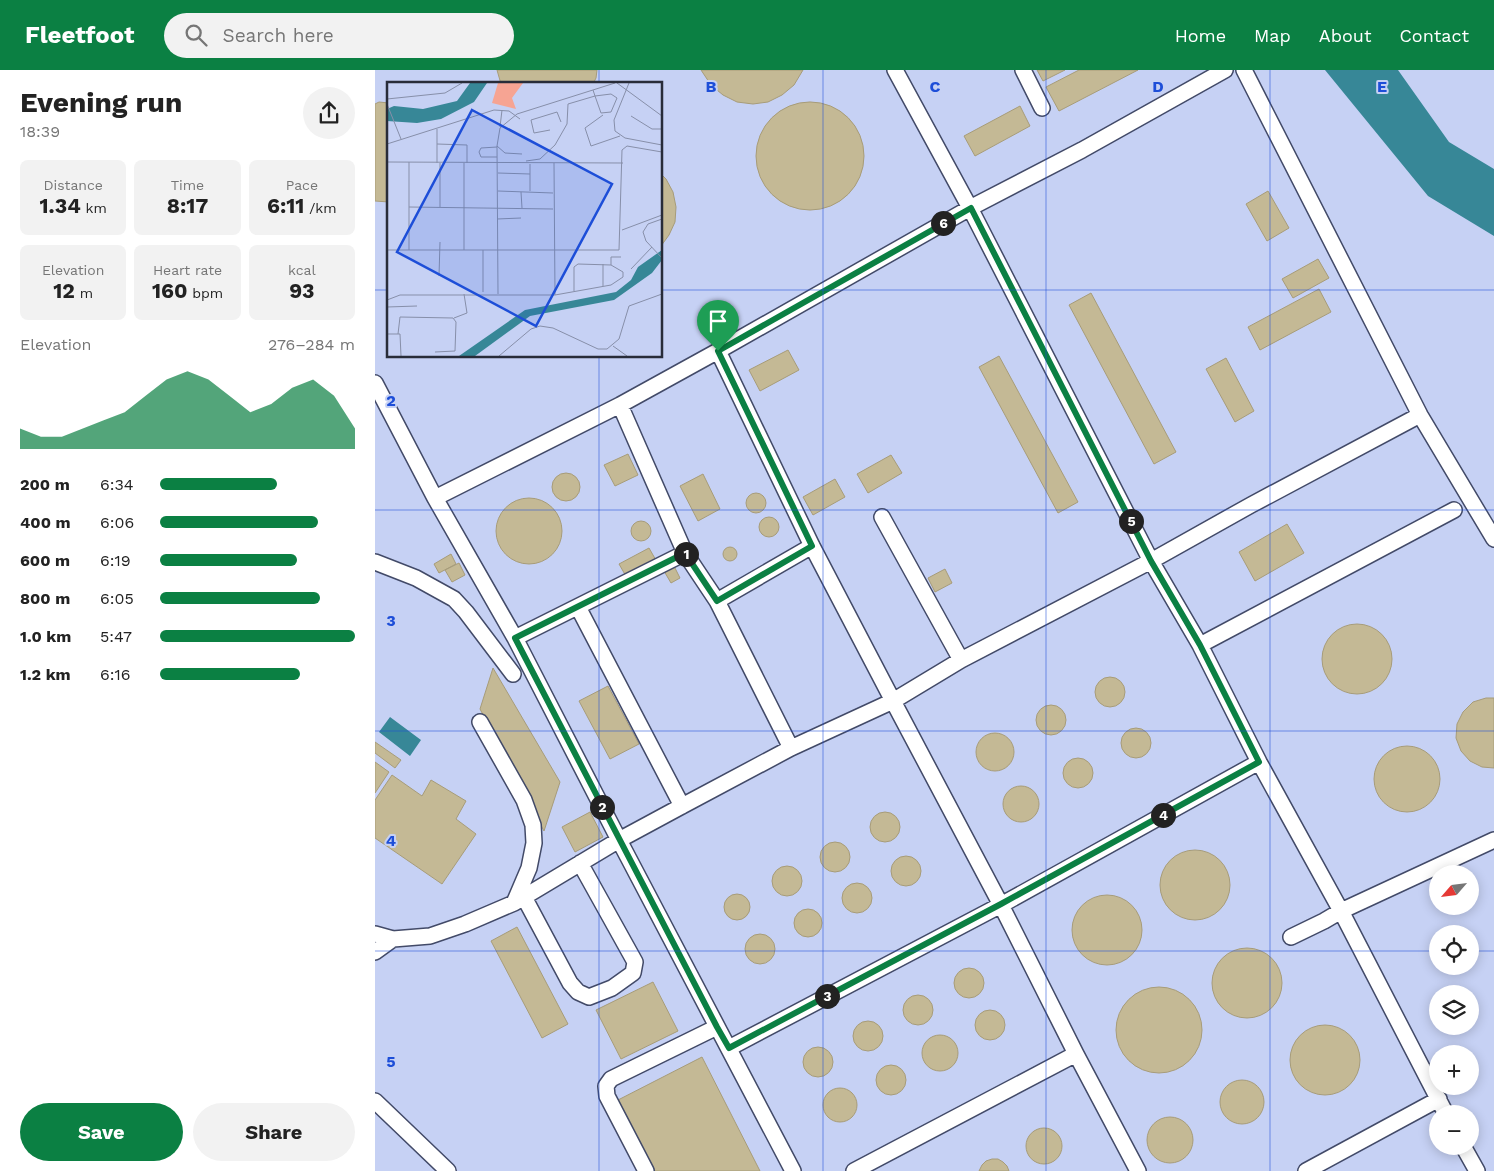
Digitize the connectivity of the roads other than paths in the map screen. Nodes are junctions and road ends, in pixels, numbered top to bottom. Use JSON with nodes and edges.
{"nodes":[{"id":1,"x":895,"y":70,"type":"edge"},
{"id":2,"x":1023,"y":70,"type":"edge"},
{"id":3,"x":1225,"y":70,"type":"edge"},
{"id":4,"x":1244,"y":70,"type":"edge"},
{"id":5,"x":1042,"y":108,"type":"dead end"},
{"id":6,"x":971,"y":208,"type":"junction"},
{"id":7,"x":718,"y":351,"type":"junction"},
{"id":8,"x":375,"y":383,"type":"edge"},
{"id":9,"x":620,"y":405,"type":"junction"},
{"id":10,"x":1420,"y":415,"type":"junction"},
{"id":11,"x":435,"y":498,"type":"junction"},
{"id":12,"x":1453,"y":510,"type":"dead end"},
{"id":13,"x":882,"y":517,"type":"dead end"},
{"id":14,"x":1494,"y":539,"type":"edge"},
{"id":15,"x":812,"y":546,"type":"junction"},
{"id":16,"x":685,"y":553,"type":"junction"},
{"id":17,"x":1151,"y":561,"type":"junction"},
{"id":18,"x":375,"y":562,"type":"edge"},
{"id":19,"x":717,"y":601,"type":"junction"},
{"id":20,"x":578,"y":607,"type":"junction"},
{"id":21,"x":515,"y":638,"type":"junction"},
{"id":22,"x":1200,"y":645,"type":"junction"},
{"id":23,"x":961,"y":660,"type":"junction"},
{"id":24,"x":513,"y":674,"type":"dead end"},
{"id":25,"x":893,"y":701,"type":"junction"},
{"id":26,"x":480,"y":722,"type":"dead end"},
{"id":27,"x":791,"y":748,"type":"junction"},
{"id":28,"x":1259,"y":762,"type":"junction"},
{"id":29,"x":681,"y":806,"type":"junction"},
{"id":30,"x":619,"y":840,"type":"junction"},
{"id":31,"x":1494,"y":840,"type":"edge"},
{"id":32,"x":580,"y":863,"type":"junction"},
{"id":33,"x":519,"y":900,"type":"junction"},
{"id":34,"x":1001,"y":904,"type":"junction"},
{"id":35,"x":1341,"y":911,"type":"junction"},
{"id":36,"x":375,"y":934,"type":"edge"},
{"id":37,"x":1291,"y":937,"type":"dead end"},
{"id":38,"x":393,"y":939,"type":"junction"},
{"id":39,"x":375,"y":952,"type":"edge"},
{"id":40,"x":717,"y":1027,"type":"junction"},
{"id":41,"x":729,"y":1048,"type":"junction"},
{"id":42,"x":1075,"y":1054,"type":"junction"},
{"id":43,"x":1439,"y":1100,"type":"junction"},
{"id":44,"x":375,"y":1101,"type":"edge"},
{"id":45,"x":1442,"y":1105,"type":"edge"},
{"id":46,"x":1468,"y":1155,"type":"edge"},
{"id":47,"x":448,"y":1171,"type":"edge"},
{"id":48,"x":646,"y":1171,"type":"edge"},
{"id":49,"x":793,"y":1171,"type":"edge"},
{"id":50,"x":854,"y":1171,"type":"edge"},
{"id":51,"x":1139,"y":1171,"type":"edge"},
{"id":52,"x":1306,"y":1171,"type":"edge"},
{"id":53,"x":1477,"y":1171,"type":"edge"}],
"edges":[{"from":1,"to":6,"type":"lane"},
{"from":2,"to":5,"type":"lane"},
{"from":3,"to":6,"type":"lane"},
{"from":4,"to":10,"type":"lane"},
{"from":6,"to":7,"type":"lane"},
{"from":6,"to":17,"type":"lane"},
{"from":7,"to":9,"type":"lane"},
{"from":7,"to":15,"type":"lane"},
{"from":8,"to":11,"type":"lane"},
{"from":9,"to":11,"type":"lane"},
{"from":9,"to":16,"type":"lane"},
{"from":10,"to":14,"type":"lane"},
{"from":10,"to":17,"type":"lane"},
{"from":11,"to":21,"type":"lane"},
{"from":12,"to":22,"type":"lane"},
{"from":13,"to":23,"type":"lane"},
{"from":15,"to":19,"type":"lane"},
{"from":15,"to":25,"type":"lane"},
{"from":16,"to":19,"type":"lane"},
{"from":16,"to":20,"type":"lane"},
{"from":17,"to":22,"type":"lane"},
{"from":17,"to":23,"type":"lane"},
{"from":18,"to":24,"type":"lane"},
{"from":19,"to":27,"type":"lane"},
{"from":20,"to":21,"type":"lane"},
{"from":20,"to":29,"type":"lane"},
{"from":21,"to":30,"type":"lane"},
{"from":22,"to":28,"type":"lane"},
{"from":23,"to":25,"type":"lane"},
{"from":25,"to":27,"type":"lane"},
{"from":25,"to":34,"type":"lane"},
{"from":26,"to":33,"type":"lane"},
{"from":27,"to":29,"type":"lane"},
{"from":28,"to":34,"type":"lane"},
{"from":28,"to":35,"type":"lane"},
{"from":29,"to":30,"type":"lane"},
{"from":30,"to":32,"type":"lane"},
{"from":30,"to":40,"type":"lane"},
{"from":31,"to":35,"type":"lane"},
{"from":32,"to":33,"type":"lane"},
{"from":32,"to":33,"type":"lane"},
{"from":33,"to":38,"type":"lane"},
{"from":34,"to":41,"type":"lane"},
{"from":34,"to":42,"type":"lane"},
{"from":35,"to":37,"type":"lane"},
{"from":35,"to":43,"type":"lane"},
{"from":36,"to":38,"type":"lane"},
{"from":38,"to":39,"type":"lane"},
{"from":40,"to":41,"type":"lane"},
{"from":40,"to":48,"type":"lane"},
{"from":41,"to":49,"type":"lane"},
{"from":42,"to":50,"type":"lane"},
{"from":42,"to":51,"type":"lane"},
{"from":43,"to":45,"type":"lane"},
{"from":43,"to":52,"type":"lane"},
{"from":44,"to":47,"type":"lane"},
{"from":46,"to":53,"type":"lane"}]}
